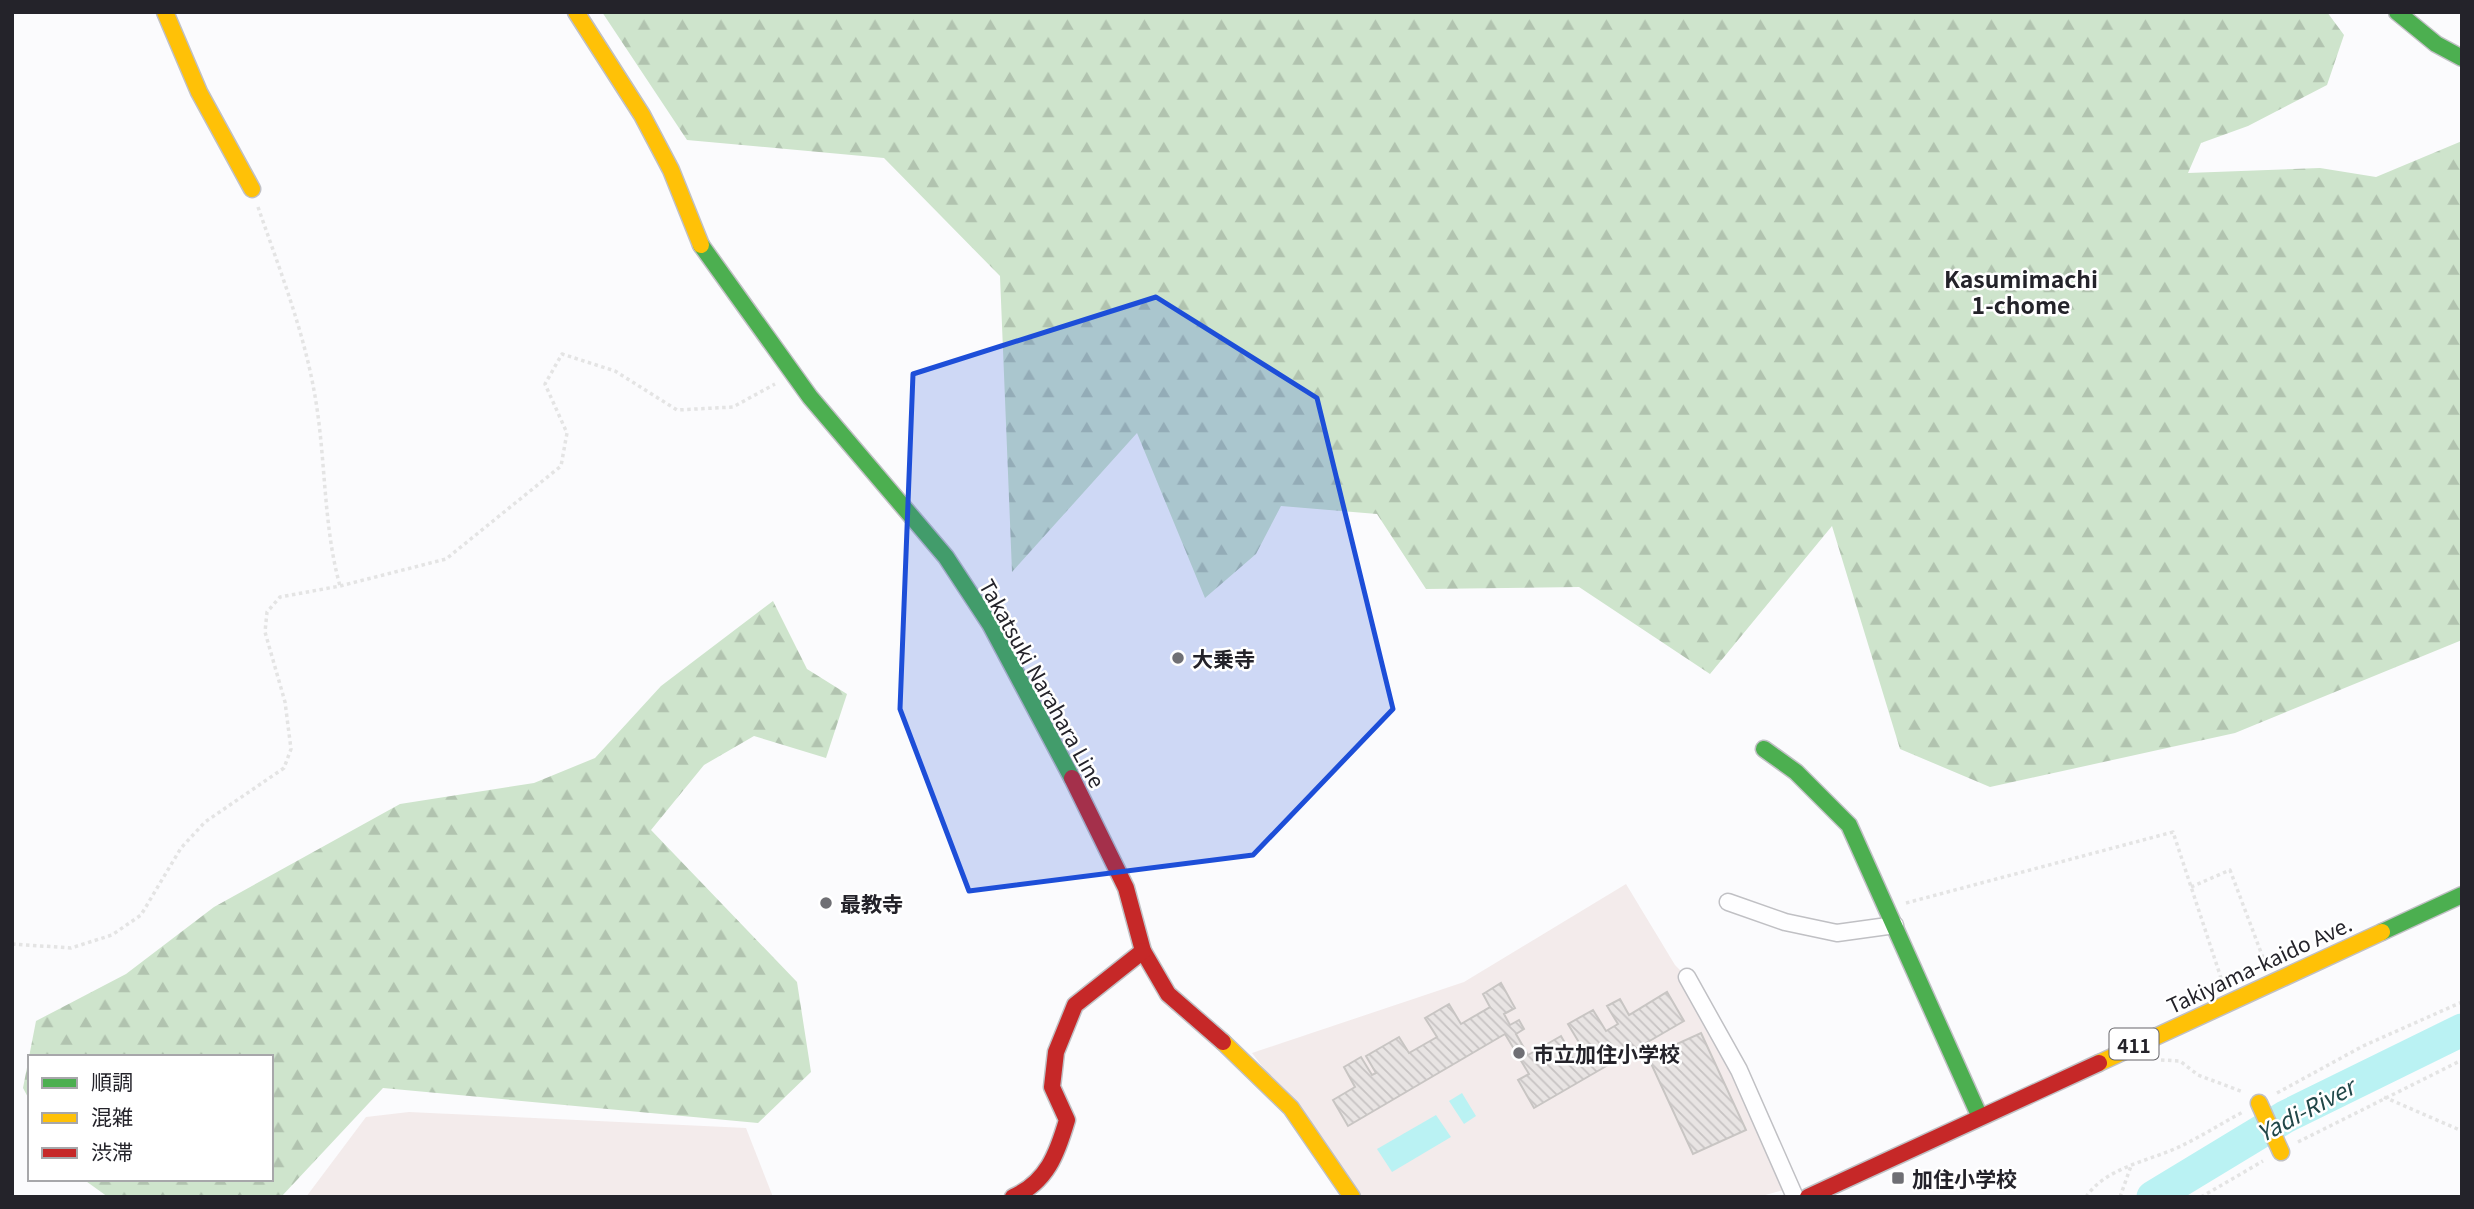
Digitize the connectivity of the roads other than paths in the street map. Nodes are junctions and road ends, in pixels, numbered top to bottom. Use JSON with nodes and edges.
{"nodes":[{"id":1,"x":165,"y":12,"type":"edge"},
{"id":2,"x":576,"y":12,"type":"edge"},
{"id":3,"x":2397,"y":12,"type":"edge"},
{"id":4,"x":2462,"y":58,"type":"edge"},
{"id":5,"x":252,"y":188,"type":"road end"},
{"id":6,"x":1764,"y":749,"type":"dead end"},
{"id":7,"x":2462,"y":895,"type":"edge"},
{"id":8,"x":1728,"y":902,"type":"dead end"},
{"id":9,"x":1895,"y":925,"type":"junction"},
{"id":10,"x":1143,"y":951,"type":"junction"},
{"id":11,"x":1687,"y":977,"type":"dead end"},
{"id":12,"x":2261,"y":1106,"type":"road end"},
{"id":13,"x":1979,"y":1115,"type":"junction"},
{"id":14,"x":2279,"y":1148,"type":"road end"},
{"id":15,"x":1013,"y":1197,"type":"edge"},
{"id":16,"x":1352,"y":1197,"type":"edge"},
{"id":17,"x":1795,"y":1197,"type":"edge"},
{"id":18,"x":1808,"y":1197,"type":"edge"}],
"edges":[{"from":1,"to":5,"type":"main road"},
{"from":2,"to":10,"type":"main road","name":"Takatsuki Narahara Line"},
{"from":3,"to":4,"type":"main road"},
{"from":6,"to":9,"type":"main road"},
{"from":7,"to":13,"type":"main road","name":"Takiyama-kaido Ave.","number":"411"},
{"from":8,"to":9,"type":"street"},
{"from":9,"to":13,"type":"main road"},
{"from":10,"to":15,"type":"main road"},
{"from":10,"to":16,"type":"main road","name":"Takatsuki Narahara Line"},
{"from":11,"to":17,"type":"street"},
{"from":12,"to":14,"type":"main road"},
{"from":13,"to":18,"type":"main road","name":"Takiyama-kaido Ave.","number":"411"}]}
